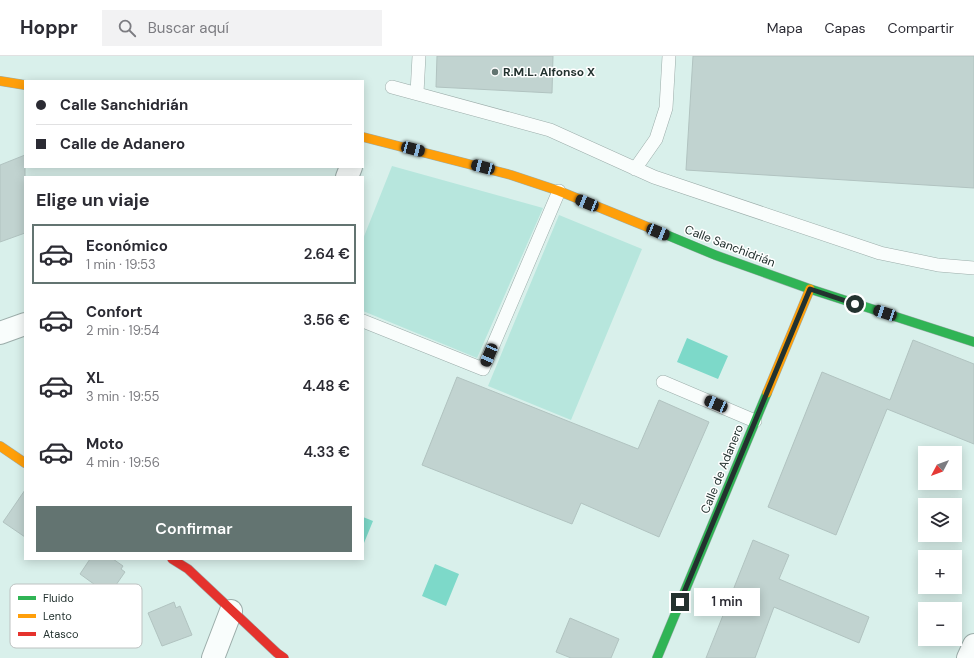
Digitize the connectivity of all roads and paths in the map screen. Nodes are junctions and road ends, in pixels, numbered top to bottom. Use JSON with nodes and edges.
{"nodes":[{"id":1,"x":419,"y":56,"type":"edge"},
{"id":2,"x":669,"y":56,"type":"edge"},
{"id":3,"x":0,"y":81,"type":"edge"},
{"id":4,"x":24,"y":85,"type":"edge"},
{"id":5,"x":392,"y":87,"type":"dead end"},
{"id":6,"x":417,"y":94,"type":"junction"},
{"id":7,"x":364,"y":137,"type":"edge"},
{"id":8,"x":635,"y":169,"type":"junction"},
{"id":9,"x":559,"y":191,"type":"junction"},
{"id":10,"x":974,"y":268,"type":"edge"},
{"id":11,"x":810,"y":289,"type":"junction"},
{"id":12,"x":364,"y":321,"type":"edge"},
{"id":13,"x":24,"y":324,"type":"edge"},
{"id":14,"x":0,"y":333,"type":"edge"},
{"id":15,"x":974,"y":342,"type":"edge"},
{"id":16,"x":663,"y":382,"type":"dead end"},
{"id":17,"x":755,"y":421,"type":"junction"},
{"id":18,"x":0,"y":446,"type":"edge"},
{"id":19,"x":24,"y":462,"type":"edge"},
{"id":20,"x":184,"y":562,"type":"edge"},
{"id":21,"x":231,"y":611,"type":"junction"},
{"id":22,"x":974,"y":645,"type":"edge"},
{"id":23,"x":213,"y":658,"type":"edge"},
{"id":24,"x":284,"y":658,"type":"edge"},
{"id":25,"x":657,"y":658,"type":"edge"},
{"id":26,"x":968,"y":658,"type":"edge"}],
"edges":[{"from":1,"to":6,"type":"lane"},
{"from":2,"to":8,"type":"lane"},
{"from":3,"to":4,"type":"street"},
{"from":5,"to":6,"type":"lane"},
{"from":6,"to":8,"type":"lane"},
{"from":7,"to":9,"type":"street","name":"Calle Sanchidrián"},
{"from":8,"to":10,"type":"lane"},
{"from":9,"to":11,"type":"street","name":"Calle Sanchidrián"},
{"from":9,"to":12,"type":"lane"},
{"from":11,"to":15,"type":"street","name":"Calle Sanchidrián"},
{"from":11,"to":17,"type":"street","name":"Calle de Adanero"},
{"from":13,"to":14,"type":"street"},
{"from":16,"to":17,"type":"lane"},
{"from":17,"to":25,"type":"street","name":"Calle de Adanero"},
{"from":18,"to":19,"type":"street"},
{"from":20,"to":21,"type":"street"},
{"from":21,"to":23,"type":"street"},
{"from":21,"to":24,"type":"street"},
{"from":22,"to":26,"type":"street"}]}
